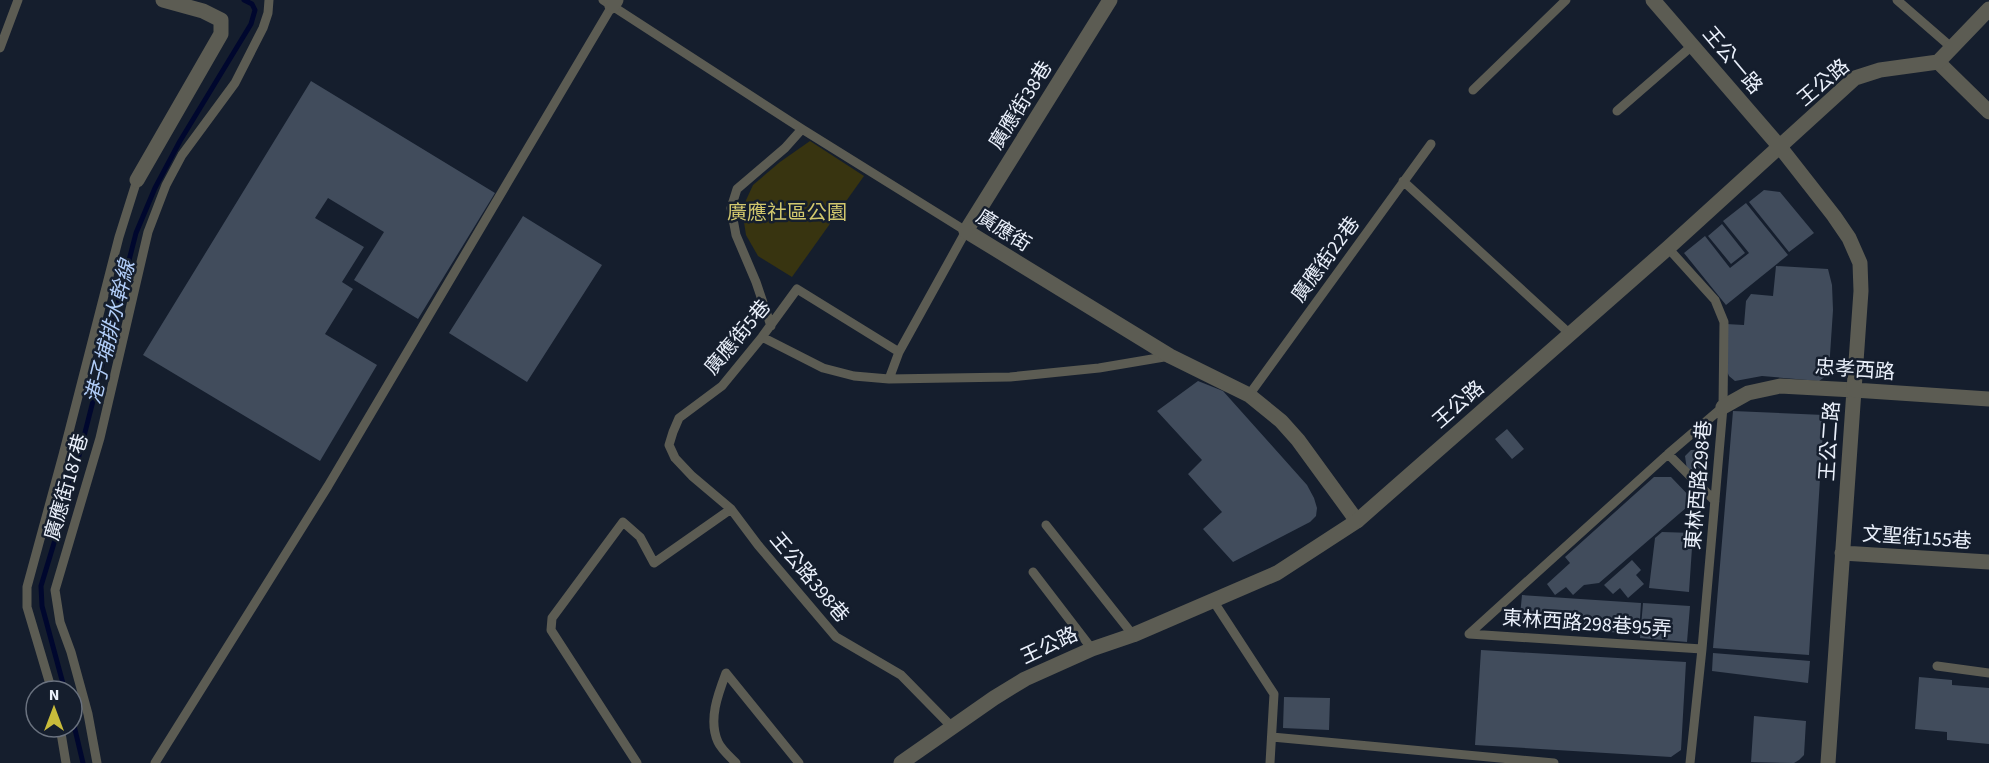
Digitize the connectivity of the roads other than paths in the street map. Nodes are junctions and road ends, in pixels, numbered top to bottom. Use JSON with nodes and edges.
{"nodes":[{"id":1,"x":18,"y":0,"type":"edge"},
{"id":2,"x":163,"y":0,"type":"edge"},
{"id":3,"x":269,"y":0,"type":"edge"},
{"id":4,"x":1110,"y":0,"type":"edge"},
{"id":5,"x":1566,"y":0,"type":"edge"},
{"id":6,"x":1653,"y":0,"type":"edge"},
{"id":7,"x":1897,"y":0,"type":"edge"},
{"id":8,"x":610,"y":2,"type":"edge"},
{"id":9,"x":1989,"y":9,"type":"edge"},
{"id":10,"x":1693,"y":45,"type":"junction"},
{"id":11,"x":1951,"y":47,"type":"junction"},
{"id":12,"x":0,"y":48,"type":"edge"},
{"id":13,"x":1938,"y":62,"type":"junction"},
{"id":14,"x":1473,"y":90,"type":"dead end"},
{"id":15,"x":1617,"y":111,"type":"dead end"},
{"id":16,"x":1989,"y":112,"type":"edge"},
{"id":17,"x":802,"y":129,"type":"junction"},
{"id":18,"x":1431,"y":144,"type":"dead end"},
{"id":19,"x":1780,"y":147,"type":"junction"},
{"id":20,"x":137,"y":180,"type":"joint"},
{"id":21,"x":1403,"y":181,"type":"junction"},
{"id":22,"x":966,"y":231,"type":"junction"},
{"id":23,"x":1668,"y":248,"type":"junction"},
{"id":24,"x":771,"y":326,"type":"junction"},
{"id":25,"x":1570,"y":334,"type":"junction"},
{"id":26,"x":762,"y":337,"type":"junction"},
{"id":27,"x":899,"y":352,"type":"junction"},
{"id":28,"x":1170,"y":356,"type":"junction"},
{"id":29,"x":889,"y":380,"type":"junction"},
{"id":30,"x":1854,"y":390,"type":"junction"},
{"id":31,"x":1249,"y":395,"type":"junction"},
{"id":32,"x":1989,"y":399,"type":"edge"},
{"id":33,"x":1723,"y":407,"type":"junction"},
{"id":34,"x":1668,"y":454,"type":"junction"},
{"id":35,"x":1715,"y":501,"type":"junction"},
{"id":36,"x":731,"y":509,"type":"junction"},
{"id":37,"x":1357,"y":520,"type":"junction"},
{"id":38,"x":1046,"y":525,"type":"dead end"},
{"id":39,"x":1842,"y":553,"type":"junction"},
{"id":40,"x":1989,"y":562,"type":"edge"},
{"id":41,"x":1033,"y":572,"type":"dead end"},
{"id":42,"x":1212,"y":599,"type":"junction"},
{"id":43,"x":1133,"y":634,"type":"junction"},
{"id":44,"x":1469,"y":634,"type":"joint"},
{"id":45,"x":1092,"y":649,"type":"junction"},
{"id":46,"x":1702,"y":649,"type":"junction"},
{"id":47,"x":1937,"y":666,"type":"dead end"},
{"id":48,"x":1989,"y":673,"type":"edge"},
{"id":49,"x":48,"y":679,"type":"edge"},
{"id":50,"x":952,"y":727,"type":"junction"},
{"id":51,"x":1272,"y":737,"type":"junction"},
{"id":52,"x":62,"y":739,"type":"edge"},
{"id":53,"x":66,"y":763,"type":"edge"},
{"id":54,"x":97,"y":763,"type":"edge"},
{"id":55,"x":154,"y":763,"type":"edge"},
{"id":56,"x":637,"y":763,"type":"edge"},
{"id":57,"x":736,"y":763,"type":"edge"},
{"id":58,"x":799,"y":763,"type":"edge"},
{"id":59,"x":901,"y":763,"type":"edge"},
{"id":60,"x":1270,"y":763,"type":"edge"},
{"id":61,"x":1554,"y":763,"type":"edge"},
{"id":62,"x":1690,"y":763,"type":"edge"},
{"id":63,"x":1828,"y":763,"type":"edge"}],
"edges":[{"from":1,"to":12,"type":"lane"},
{"from":2,"to":20,"type":"street"},
{"from":3,"to":54,"type":"lane","name":"廣應街187巷"},
{"from":4,"to":22,"type":"street","name":"廣應街38巷"},
{"from":5,"to":14,"type":"lane"},
{"from":6,"to":10,"type":"street","name":"王公一路"},
{"from":7,"to":11,"type":"lane"},
{"from":8,"to":17,"type":"lane","name":"廣應街"},
{"from":8,"to":55,"type":"lane"},
{"from":9,"to":11,"type":"street"},
{"from":10,"to":15,"type":"lane"},
{"from":10,"to":19,"type":"street","name":"王公一路"},
{"from":11,"to":13,"type":"street"},
{"from":13,"to":16,"type":"street"},
{"from":13,"to":19,"type":"street","name":"王公路"},
{"from":17,"to":22,"type":"lane","name":"廣應街"},
{"from":17,"to":24,"type":"lane"},
{"from":18,"to":21,"type":"lane","name":"廣應街22巷"},
{"from":19,"to":23,"type":"street","name":"王公路"},
{"from":19,"to":30,"type":"street","name":"王公二路"},
{"from":20,"to":49,"type":"lane"},
{"from":21,"to":25,"type":"lane"},
{"from":21,"to":31,"type":"lane","name":"廣應街22巷"},
{"from":22,"to":27,"type":"lane"},
{"from":22,"to":28,"type":"street","name":"廣應街"},
{"from":23,"to":25,"type":"street","name":"王公路"},
{"from":23,"to":33,"type":"lane"},
{"from":24,"to":26,"type":"lane","name":"廣應街5巷"},
{"from":24,"to":27,"type":"lane","name":"廣應街5巷"},
{"from":25,"to":37,"type":"street","name":"王公路"},
{"from":26,"to":29,"type":"lane"},
{"from":26,"to":36,"type":"lane","name":"廣應街5巷"},
{"from":27,"to":29,"type":"lane"},
{"from":28,"to":29,"type":"lane"},
{"from":28,"to":31,"type":"street","name":"廣應街"},
{"from":30,"to":32,"type":"street","name":"忠孝西路"},
{"from":30,"to":33,"type":"street","name":"忠孝西路"},
{"from":30,"to":39,"type":"street","name":"王公二路"},
{"from":31,"to":37,"type":"street","name":"廣應街"},
{"from":33,"to":34,"type":"lane","name":"東林西路298巷"},
{"from":33,"to":35,"type":"lane","name":"東林西路298巷"},
{"from":34,"to":35,"type":"lane"},
{"from":34,"to":44,"type":"lane","name":"東林西路298巷"},
{"from":35,"to":46,"type":"lane","name":"東林西路298巷"},
{"from":36,"to":50,"type":"lane","name":"王公路398巷"},
{"from":36,"to":56,"type":"lane"},
{"from":37,"to":42,"type":"street","name":"王公路"},
{"from":38,"to":43,"type":"lane"},
{"from":39,"to":40,"type":"street","name":"文聖街155巷"},
{"from":39,"to":63,"type":"street","name":"王公二路"},
{"from":41,"to":45,"type":"lane"},
{"from":42,"to":43,"type":"street","name":"王公路"},
{"from":42,"to":51,"type":"lane"},
{"from":43,"to":45,"type":"street","name":"王公路"},
{"from":44,"to":46,"type":"lane","name":"東林西路298巷95弄"},
{"from":45,"to":50,"type":"street","name":"王公路"},
{"from":46,"to":62,"type":"lane","name":"東林西路298巷"},
{"from":47,"to":48,"type":"lane"},
{"from":50,"to":59,"type":"street","name":"王公路"},
{"from":51,"to":60,"type":"lane"},
{"from":51,"to":61,"type":"lane"},
{"from":52,"to":53,"type":"lane"},
{"from":57,"to":58,"type":"lane"}]}
